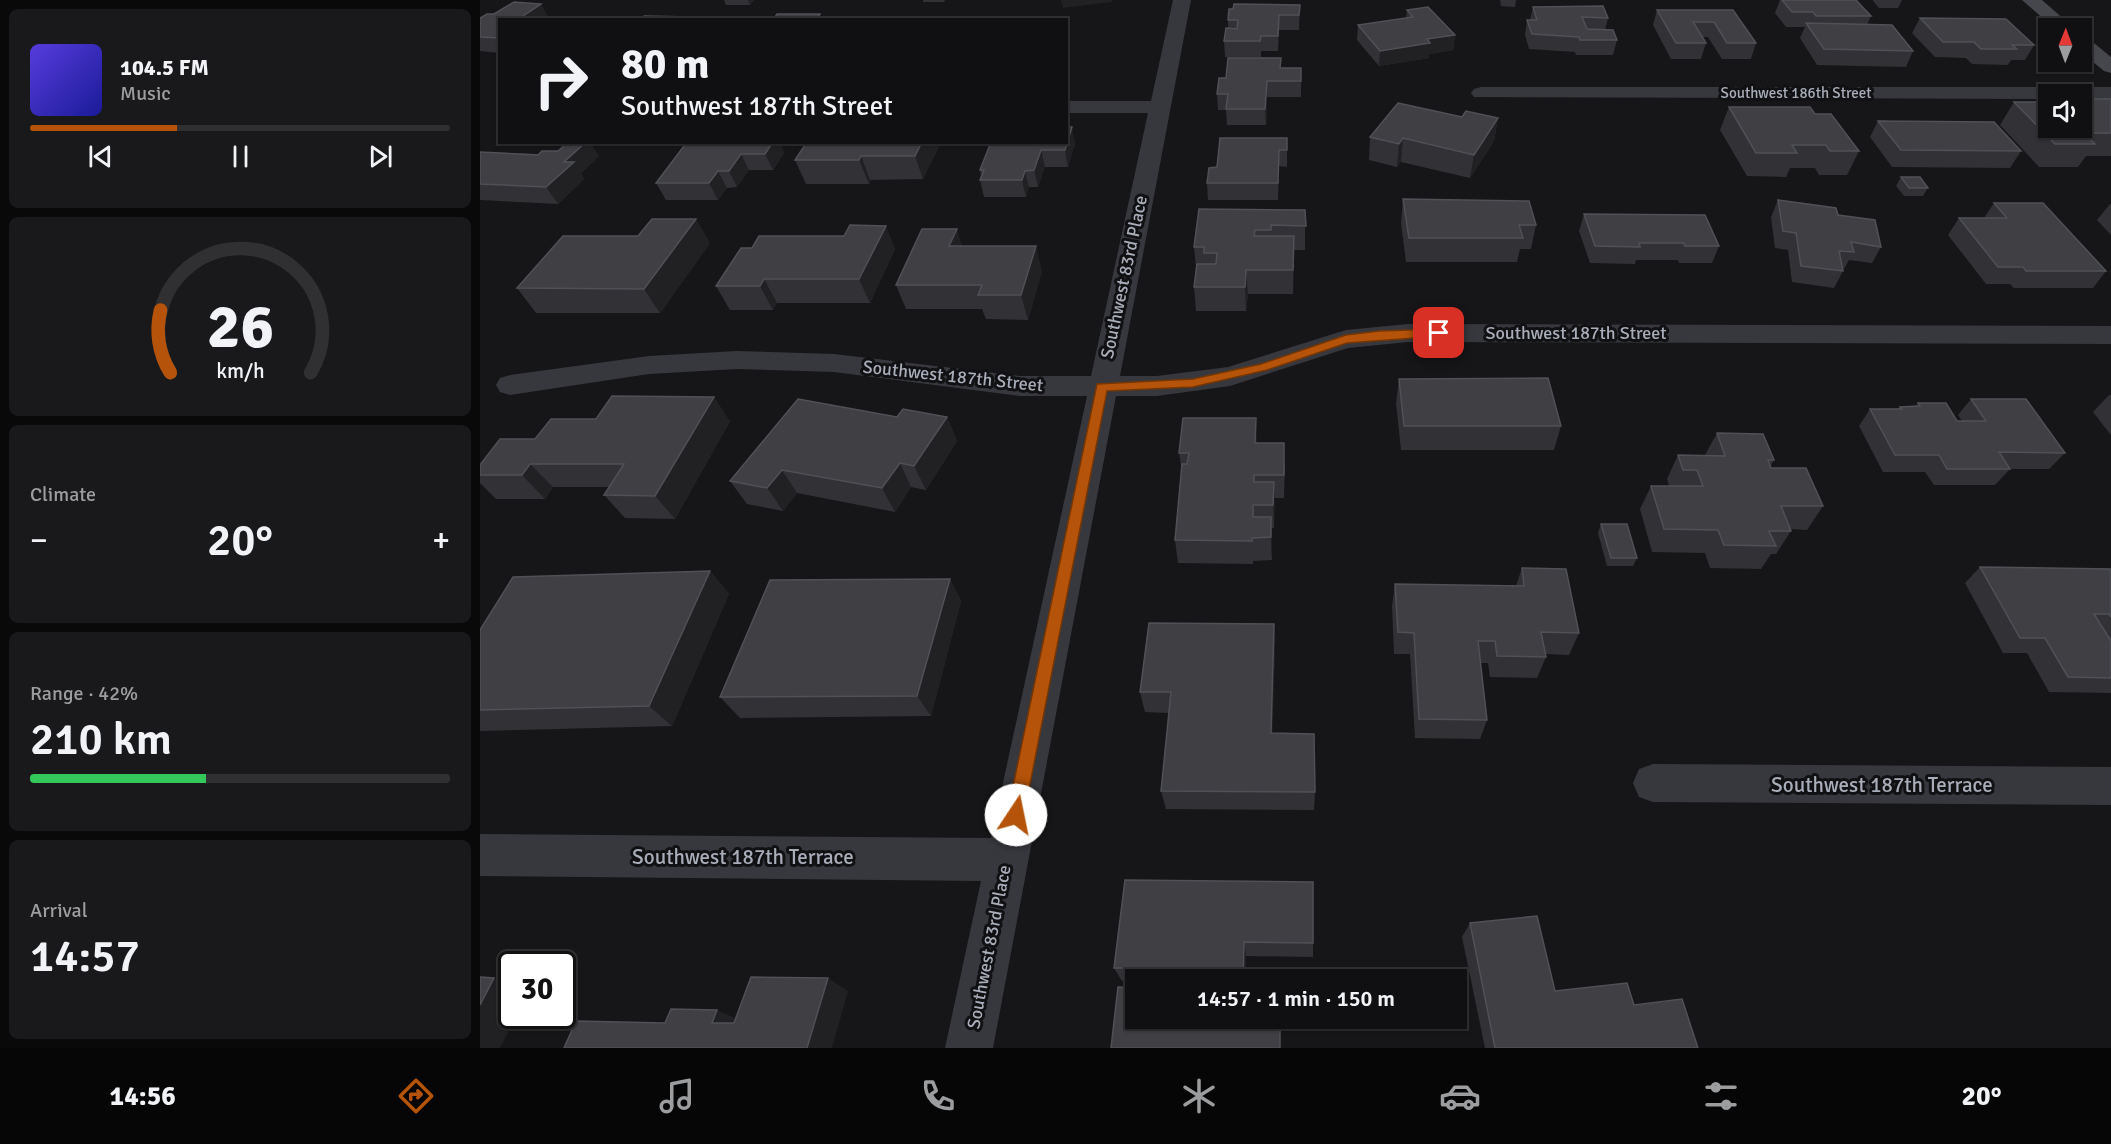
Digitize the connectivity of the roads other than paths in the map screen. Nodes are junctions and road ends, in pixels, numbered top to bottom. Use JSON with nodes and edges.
{"nodes":[{"id":1,"x":1182,"y":0,"type":"edge"},
{"id":2,"x":2031,"y":0,"type":"edge"},
{"id":3,"x":2053,"y":18,"type":"edge"},
{"id":4,"x":2092,"y":51,"type":"edge"},
{"id":5,"x":2111,"y":67,"type":"edge"},
{"id":6,"x":1481,"y":93,"type":"dead end"},
{"id":7,"x":2111,"y":93,"type":"edge"},
{"id":8,"x":1068,"y":107,"type":"edge"},
{"id":9,"x":1159,"y":107,"type":"junction"},
{"id":10,"x":2111,"y":335,"type":"edge"},
{"id":11,"x":510,"y":385,"type":"dead end"},
{"id":12,"x":1101,"y":387,"type":"junction"},
{"id":13,"x":1653,"y":783,"type":"dead end"},
{"id":14,"x":2111,"y":786,"type":"edge"},
{"id":15,"x":480,"y":855,"type":"edge"},
{"id":16,"x":1007,"y":860,"type":"junction"},
{"id":17,"x":969,"y":1048,"type":"edge"}],
"edges":[{"from":1,"to":9,"type":"street","name":"Southwest 83rd Place"},
{"from":2,"to":3,"type":"street"},
{"from":4,"to":5,"type":"street"},
{"from":6,"to":7,"type":"street","name":"Southwest 186th Street"},
{"from":8,"to":9,"type":"street"},
{"from":9,"to":12,"type":"street","name":"Southwest 83rd Place"},
{"from":10,"to":12,"type":"street","name":"Southwest 187th Street"},
{"from":11,"to":12,"type":"street","name":"Southwest 187th Street"},
{"from":12,"to":16,"type":"street","name":"Southwest 83rd Place"},
{"from":13,"to":14,"type":"street","name":"Southwest 187th Terrace"},
{"from":15,"to":16,"type":"street","name":"Southwest 187th Terrace"},
{"from":16,"to":17,"type":"street","name":"Southwest 83rd Place"}]}
